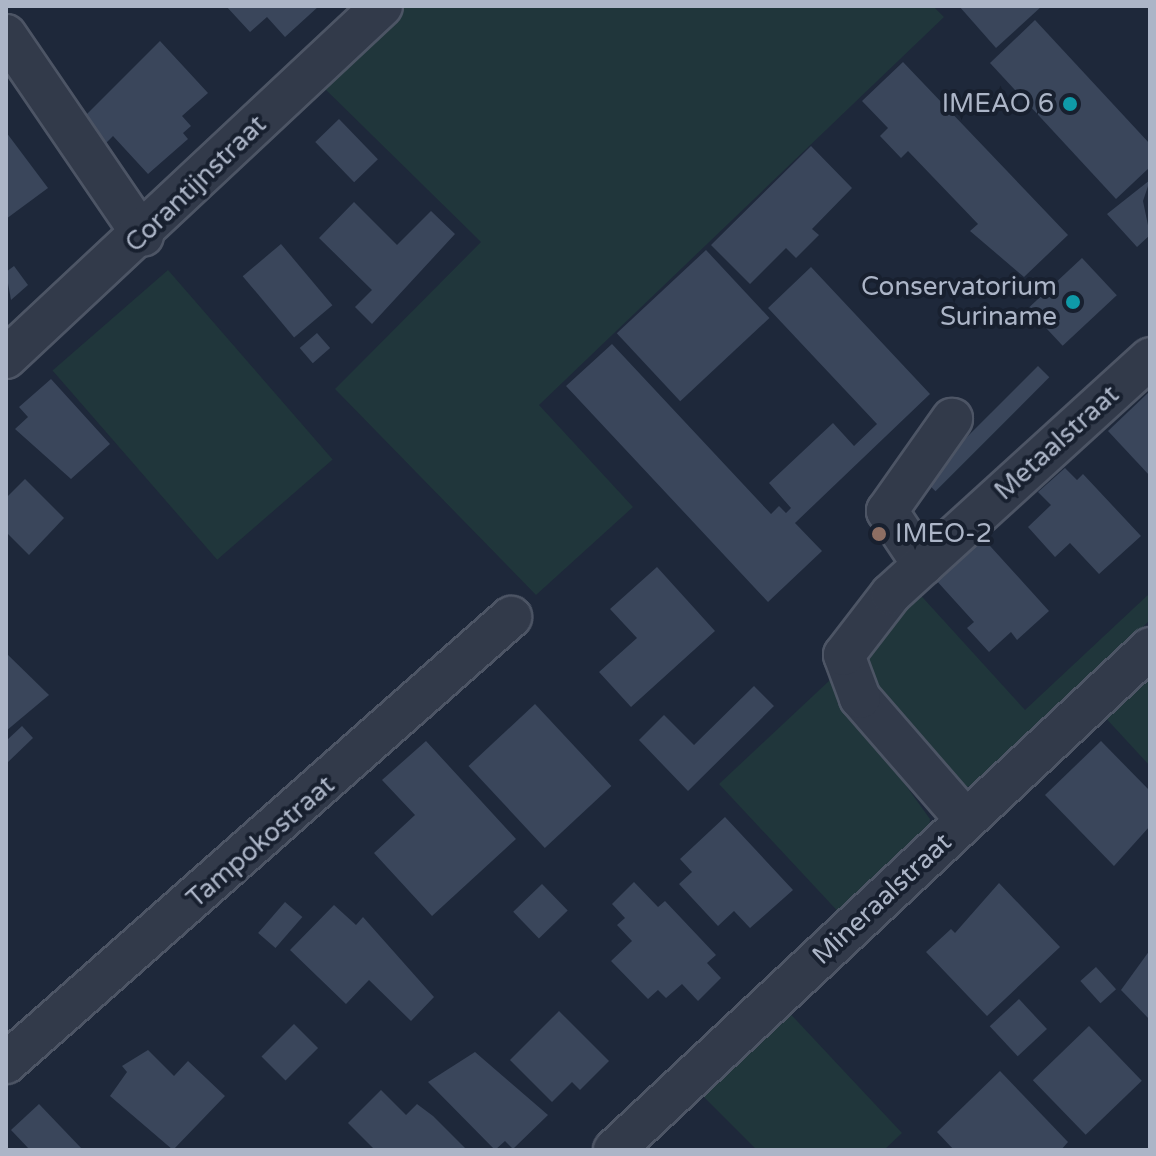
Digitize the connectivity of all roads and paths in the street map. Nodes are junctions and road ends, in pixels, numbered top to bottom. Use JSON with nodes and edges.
{"nodes":[{"id":1,"x":382,"y":6,"type":"edge"},
{"id":2,"x":6,"y":35,"type":"edge"},
{"id":3,"x":143,"y":236,"type":"junction"},
{"id":4,"x":6,"y":358,"type":"edge"},
{"id":5,"x":1150,"y":358,"type":"edge"},
{"id":6,"x":952,"y":419,"type":"dead end"},
{"id":7,"x":923,"y":565,"type":"junction"},
{"id":8,"x":511,"y":617,"type":"dead end"},
{"id":9,"x":1150,"y":648,"type":"edge"},
{"id":10,"x":966,"y":820,"type":"junction"},
{"id":11,"x":6,"y":1063,"type":"edge"},
{"id":12,"x":614,"y":1150,"type":"edge"}],
"edges":[{"from":1,"to":3,"type":"street","name":"Corantijnstraat"},
{"from":2,"to":3,"type":"street"},
{"from":3,"to":4,"type":"street","name":"Corantijnstraat"},
{"from":5,"to":7,"type":"street","name":"Metaalstraat"},
{"from":6,"to":7,"type":"street"},
{"from":7,"to":10,"type":"street","name":"Metaalstraat"},
{"from":8,"to":11,"type":"street","name":"Tampokostraat"},
{"from":9,"to":10,"type":"street","name":"Mineraalstraat"},
{"from":10,"to":12,"type":"street","name":"Mineraalstraat"}]}
